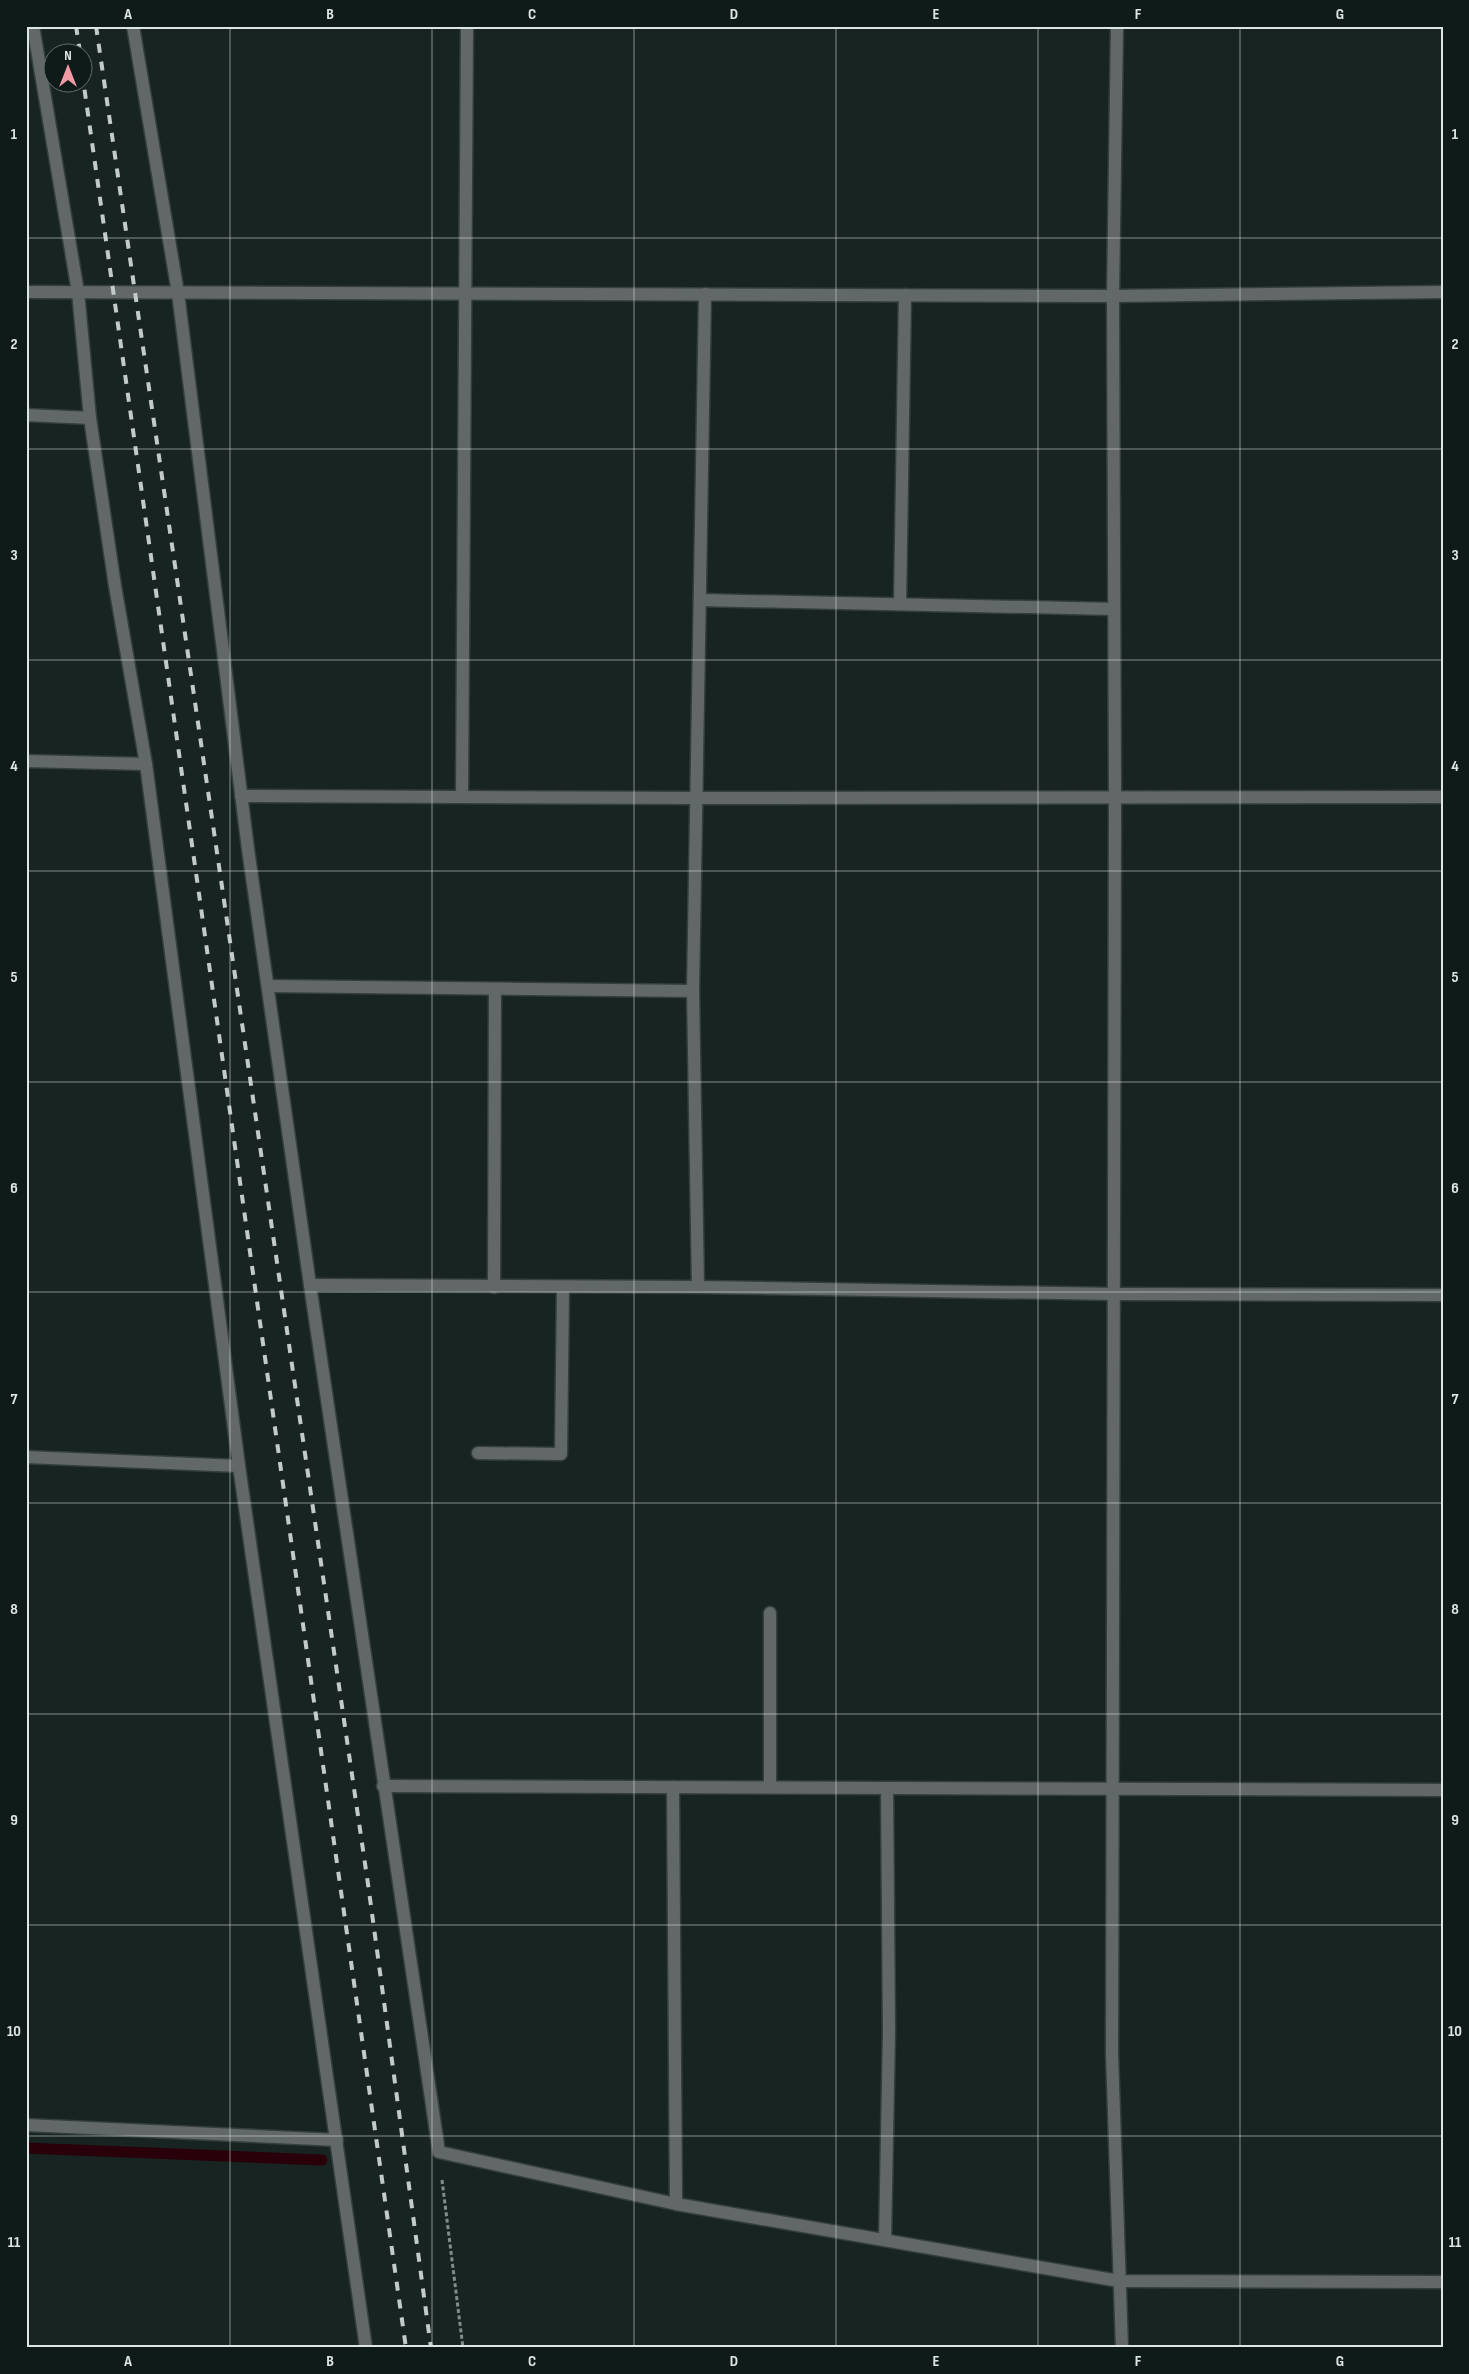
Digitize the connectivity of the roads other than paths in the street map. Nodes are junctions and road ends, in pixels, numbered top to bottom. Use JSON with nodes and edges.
{"nodes":[{"id":1,"x":33,"y":26,"type":"edge"},
{"id":2,"x":133,"y":26,"type":"edge"},
{"id":3,"x":467,"y":26,"type":"edge"},
{"id":4,"x":1117,"y":26,"type":"edge"},
{"id":5,"x":26,"y":292,"type":"edge"},
{"id":6,"x":78,"y":292,"type":"junction"},
{"id":7,"x":1443,"y":292,"type":"edge"},
{"id":8,"x":178,"y":293,"type":"junction"},
{"id":9,"x":467,"y":294,"type":"junction"},
{"id":10,"x":705,"y":294,"type":"junction"},
{"id":11,"x":905,"y":295,"type":"junction"},
{"id":12,"x":1113,"y":296,"type":"junction"},
{"id":13,"x":26,"y":415,"type":"edge"},
{"id":14,"x":90,"y":418,"type":"junction"},
{"id":15,"x":700,"y":600,"type":"junction"},
{"id":16,"x":900,"y":604,"type":"junction"},
{"id":17,"x":1114,"y":609,"type":"junction"},
{"id":18,"x":26,"y":761,"type":"edge"},
{"id":19,"x":146,"y":764,"type":"junction"},
{"id":20,"x":241,"y":796,"type":"junction"},
{"id":21,"x":462,"y":796,"type":"junction"},
{"id":22,"x":1443,"y":797,"type":"edge"},
{"id":23,"x":697,"y":798,"type":"junction"},
{"id":24,"x":1115,"y":798,"type":"junction"},
{"id":25,"x":268,"y":986,"type":"junction"},
{"id":26,"x":495,"y":989,"type":"junction"},
{"id":27,"x":694,"y":991,"type":"junction"},
{"id":28,"x":310,"y":1285,"type":"junction"},
{"id":29,"x":494,"y":1287,"type":"junction"},
{"id":30,"x":698,"y":1287,"type":"junction"},
{"id":31,"x":563,"y":1288,"type":"junction"},
{"id":32,"x":1114,"y":1294,"type":"junction"},
{"id":33,"x":1443,"y":1294,"type":"edge"},
{"id":34,"x":478,"y":1453,"type":"dead end"},
{"id":35,"x":26,"y":1457,"type":"edge"},
{"id":36,"x":239,"y":1466,"type":"junction"},
{"id":37,"x":770,"y":1613,"type":"dead end"},
{"id":38,"x":383,"y":1786,"type":"junction"},
{"id":39,"x":673,"y":1787,"type":"junction"},
{"id":40,"x":770,"y":1787,"type":"junction"},
{"id":41,"x":887,"y":1788,"type":"junction"},
{"id":42,"x":1114,"y":1789,"type":"junction"},
{"id":43,"x":1443,"y":1790,"type":"edge"},
{"id":44,"x":26,"y":2125,"type":"edge"},
{"id":45,"x":337,"y":2140,"type":"junction"},
{"id":46,"x":676,"y":2204,"type":"junction"},
{"id":47,"x":885,"y":2240,"type":"junction"},
{"id":48,"x":1119,"y":2281,"type":"junction"},
{"id":49,"x":1443,"y":2282,"type":"edge"},
{"id":50,"x":366,"y":2348,"type":"edge"},
{"id":51,"x":1122,"y":2348,"type":"edge"}],
"edges":[{"from":1,"to":6,"type":"street"},
{"from":2,"to":8,"type":"street"},
{"from":3,"to":9,"type":"street"},
{"from":4,"to":12,"type":"street"},
{"from":5,"to":6,"type":"street"},
{"from":6,"to":8,"type":"street"},
{"from":6,"to":14,"type":"street"},
{"from":7,"to":12,"type":"street"},
{"from":8,"to":9,"type":"street"},
{"from":8,"to":20,"type":"street"},
{"from":9,"to":10,"type":"street"},
{"from":9,"to":21,"type":"street"},
{"from":10,"to":11,"type":"street"},
{"from":10,"to":15,"type":"street"},
{"from":11,"to":12,"type":"street"},
{"from":11,"to":16,"type":"street"},
{"from":12,"to":17,"type":"street"},
{"from":13,"to":14,"type":"street"},
{"from":14,"to":19,"type":"street"},
{"from":15,"to":16,"type":"street"},
{"from":15,"to":23,"type":"street"},
{"from":16,"to":17,"type":"street"},
{"from":17,"to":24,"type":"street"},
{"from":18,"to":19,"type":"street"},
{"from":19,"to":36,"type":"street"},
{"from":20,"to":21,"type":"street"},
{"from":20,"to":25,"type":"street"},
{"from":21,"to":23,"type":"street"},
{"from":22,"to":24,"type":"street"},
{"from":23,"to":24,"type":"street"},
{"from":23,"to":27,"type":"street"},
{"from":24,"to":32,"type":"street"},
{"from":25,"to":26,"type":"street"},
{"from":25,"to":28,"type":"street"},
{"from":26,"to":27,"type":"street"},
{"from":26,"to":29,"type":"street"},
{"from":27,"to":30,"type":"street"},
{"from":28,"to":29,"type":"street"},
{"from":28,"to":38,"type":"street"},
{"from":29,"to":31,"type":"street"},
{"from":30,"to":31,"type":"street"},
{"from":30,"to":32,"type":"street"},
{"from":31,"to":34,"type":"street"},
{"from":32,"to":33,"type":"street"},
{"from":32,"to":42,"type":"street"},
{"from":35,"to":36,"type":"street"},
{"from":36,"to":45,"type":"street"},
{"from":37,"to":40,"type":"street"},
{"from":38,"to":39,"type":"street"},
{"from":38,"to":46,"type":"street"},
{"from":39,"to":40,"type":"street"},
{"from":39,"to":46,"type":"street"},
{"from":40,"to":41,"type":"street"},
{"from":41,"to":42,"type":"street"},
{"from":41,"to":47,"type":"street"},
{"from":42,"to":43,"type":"street"},
{"from":42,"to":48,"type":"street"},
{"from":44,"to":45,"type":"street"},
{"from":45,"to":50,"type":"street"},
{"from":46,"to":47,"type":"street"},
{"from":47,"to":48,"type":"street"},
{"from":48,"to":49,"type":"street"},
{"from":48,"to":51,"type":"street"}]}
